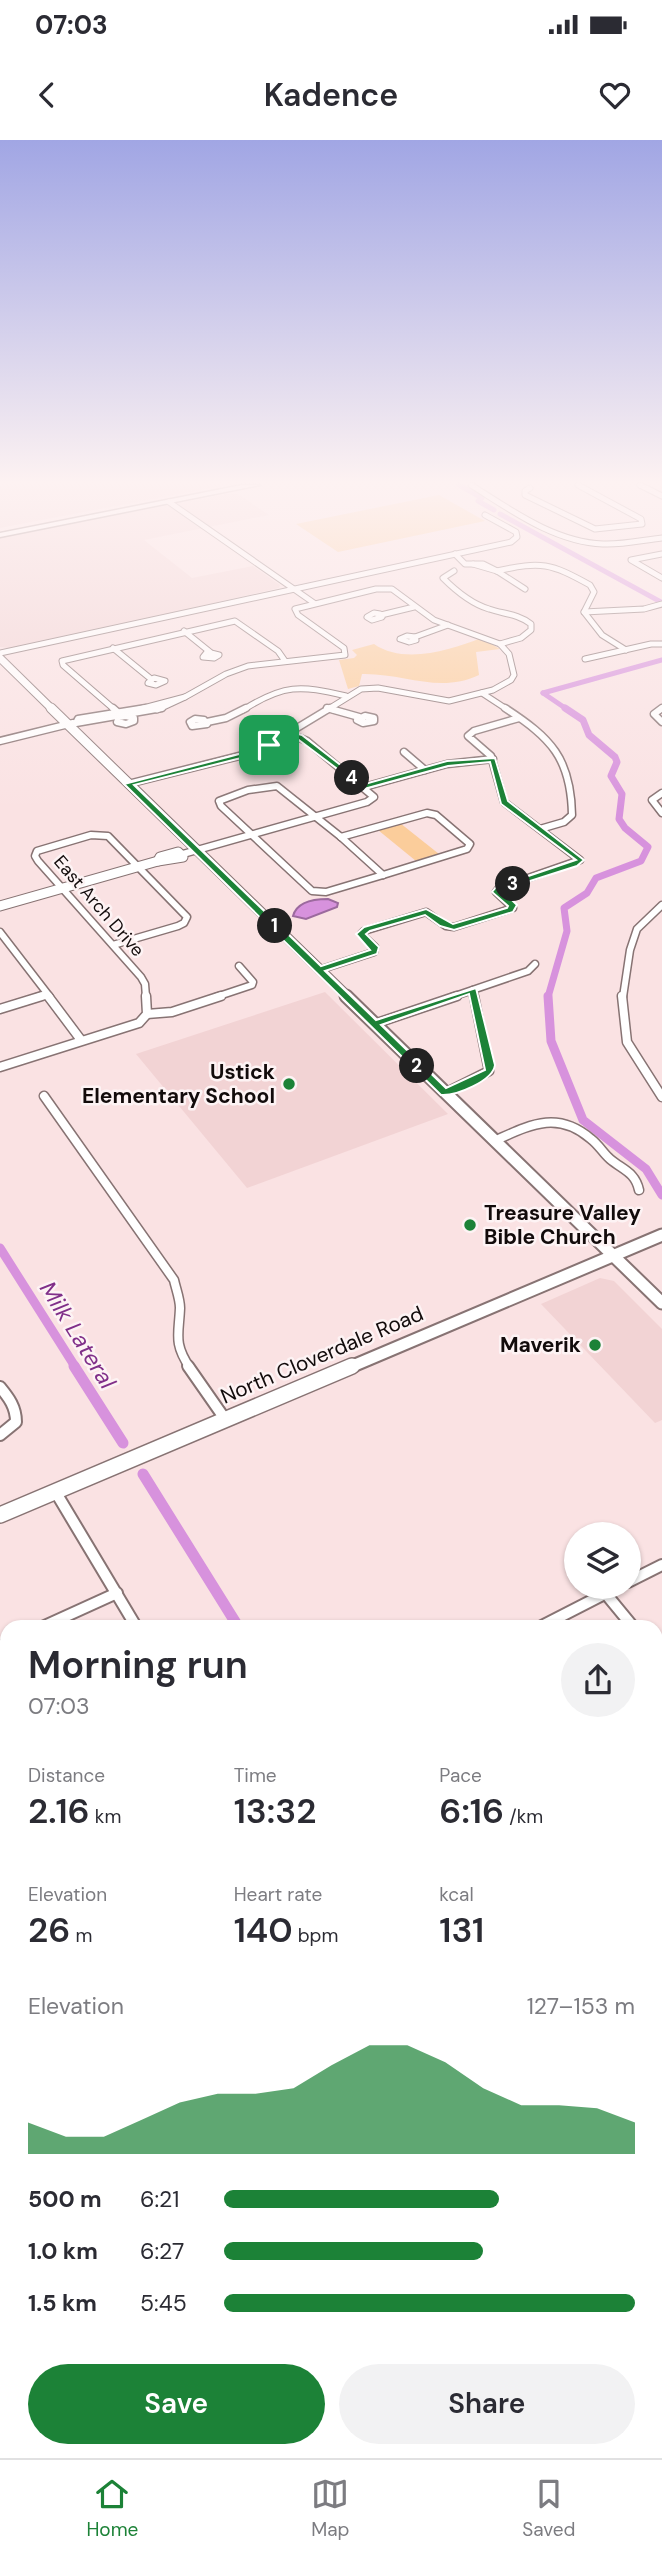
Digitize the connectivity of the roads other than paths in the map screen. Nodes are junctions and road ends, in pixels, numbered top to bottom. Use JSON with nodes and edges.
{"nodes":[{"id":1,"x":270,"y":593,"type":"edge"},
{"id":2,"x":300,"y":593,"type":"edge"},
{"id":3,"x":362,"y":593,"type":"edge"},
{"id":4,"x":399,"y":593,"type":"edge"},
{"id":5,"x":463,"y":593,"type":"edge"},
{"id":6,"x":591,"y":593,"type":"edge"},
{"id":7,"x":314,"y":603,"type":"junction"},
{"id":8,"x":662,"y":604,"type":"edge"},
{"id":9,"x":415,"y":607,"type":"junction"},
{"id":10,"x":584,"y":612,"type":"junction"},
{"id":11,"x":382,"y":615,"type":"dead end"},
{"id":12,"x":448,"y":625,"type":"junction"},
{"id":13,"x":184,"y":631,"type":"junction"},
{"id":14,"x":135,"y":636,"type":"dead end"},
{"id":15,"x":415,"y":637,"type":"dead end"},
{"id":16,"x":141,"y":641,"type":"junction"},
{"id":17,"x":500,"y":643,"type":"junction"},
{"id":18,"x":662,"y":643,"type":"edge"},
{"id":19,"x":113,"y":648,"type":"junction"},
{"id":20,"x":626,"y":650,"type":"junction"},
{"id":21,"x":210,"y":652,"type":"dead end"},
{"id":22,"x":0,"y":656,"type":"edge"},
{"id":23,"x":585,"y":659,"type":"dead end"},
{"id":24,"x":285,"y":661,"type":"junction"},
{"id":25,"x":151,"y":679,"type":"dead end"},
{"id":26,"x":482,"y":693,"type":"junction"},
{"id":27,"x":346,"y":696,"type":"junction"},
{"id":28,"x":327,"y":708,"type":"junction"},
{"id":29,"x":662,"y":708,"type":"edge"},
{"id":30,"x":119,"y":714,"type":"junction"},
{"id":31,"x":359,"y":717,"type":"dead end"},
{"id":32,"x":519,"y":718,"type":"junction"},
{"id":33,"x":207,"y":722,"type":"dead end"},
{"id":34,"x":662,"y":722,"type":"edge"},
{"id":35,"x":72,"y":724,"type":"junction"},
{"id":36,"x":288,"y":733,"type":"junction"},
{"id":37,"x":0,"y":741,"type":"edge"},
{"id":38,"x":404,"y":752,"type":"dead end"},
{"id":39,"x":493,"y":760,"type":"junction"},
{"id":40,"x":425,"y":770,"type":"junction"},
{"id":41,"x":128,"y":784,"type":"junction"},
{"id":42,"x":364,"y":787,"type":"junction"},
{"id":43,"x":662,"y":793,"type":"edge"},
{"id":44,"x":662,"y":813,"type":"edge"},
{"id":45,"x":316,"y":816,"type":"junction"},
{"id":46,"x":540,"y":829,"type":"junction"},
{"id":47,"x":251,"y":835,"type":"junction"},
{"id":48,"x":340,"y":837,"type":"junction"},
{"id":49,"x":197,"y":850,"type":"junction"},
{"id":50,"x":183,"y":854,"type":"joint"},
{"id":51,"x":139,"y":866,"type":"junction"},
{"id":52,"x":383,"y":875,"type":"junction"},
{"id":53,"x":62,"y":888,"type":"junction"},
{"id":54,"x":662,"y":905,"type":"edge"},
{"id":55,"x":0,"y":906,"type":"edge"},
{"id":56,"x":0,"y":932,"type":"edge"},
{"id":57,"x":113,"y":946,"type":"junction"},
{"id":58,"x":535,"y":964,"type":"dead end"},
{"id":59,"x":239,"y":967,"type":"dead end"},
{"id":60,"x":319,"y":970,"type":"junction"},
{"id":61,"x":473,"y":990,"type":"junction"},
{"id":62,"x":47,"y":995,"type":"junction"},
{"id":63,"x":0,"y":1009,"type":"edge"},
{"id":64,"x":145,"y":1017,"type":"junction"},
{"id":65,"x":374,"y":1024,"type":"junction"},
{"id":66,"x":81,"y":1040,"type":"junction"},
{"id":67,"x":0,"y":1067,"type":"edge"},
{"id":68,"x":445,"y":1093,"type":"junction"},
{"id":69,"x":44,"y":1096,"type":"dead end"},
{"id":70,"x":662,"y":1097,"type":"edge"},
{"id":71,"x":494,"y":1141,"type":"junction"},
{"id":72,"x":639,"y":1190,"type":"dead end"},
{"id":73,"x":662,"y":1235,"type":"edge"},
{"id":74,"x":611,"y":1255,"type":"junction"},
{"id":75,"x":662,"y":1303,"type":"edge"},
{"id":76,"x":0,"y":1387,"type":"edge"},
{"id":77,"x":225,"y":1419,"type":"junction"},
{"id":78,"x":0,"y":1435,"type":"edge"},
{"id":79,"x":55,"y":1491,"type":"junction"},
{"id":80,"x":0,"y":1514,"type":"edge"},
{"id":81,"x":662,"y":1565,"type":"edge"},
{"id":82,"x":641,"y":1576,"type":"edge"},
{"id":83,"x":117,"y":1593,"type":"junction"},
{"id":84,"x":596,"y":1599,"type":"edge"},
{"id":85,"x":610,"y":1599,"type":"edge"},
{"id":86,"x":58,"y":1620,"type":"edge"},
{"id":87,"x":132,"y":1620,"type":"edge"},
{"id":88,"x":554,"y":1620,"type":"edge"},
{"id":89,"x":627,"y":1620,"type":"edge"}],
"edges":[{"from":1,"to":22,"type":"street"},
{"from":2,"to":7,"type":"street"},
{"from":3,"to":7,"type":"street"},
{"from":4,"to":9,"type":"street"},
{"from":5,"to":17,"type":"street"},
{"from":6,"to":10,"type":"street"},
{"from":7,"to":24,"type":"street"},
{"from":8,"to":10,"type":"street"},
{"from":9,"to":11,"type":"street"},
{"from":9,"to":12,"type":"street"},
{"from":10,"to":20,"type":"street"},
{"from":12,"to":15,"type":"street"},
{"from":12,"to":17,"type":"street"},
{"from":13,"to":16,"type":"street"},
{"from":13,"to":21,"type":"street"},
{"from":13,"to":24,"type":"street"},
{"from":14,"to":16,"type":"street"},
{"from":16,"to":19,"type":"street"},
{"from":17,"to":26,"type":"street"},
{"from":18,"to":20,"type":"street"},
{"from":19,"to":25,"type":"street"},
{"from":19,"to":30,"type":"street"},
{"from":20,"to":23,"type":"street"},
{"from":22,"to":35,"type":"main road"},
{"from":24,"to":30,"type":"street"},
{"from":26,"to":27,"type":"street"},
{"from":26,"to":32,"type":"street"},
{"from":27,"to":28,"type":"street"},
{"from":27,"to":33,"type":"street"},
{"from":28,"to":31,"type":"street"},
{"from":28,"to":36,"type":"street"},
{"from":29,"to":34,"type":"street"},
{"from":30,"to":35,"type":"street"},
{"from":32,"to":39,"type":"street"},
{"from":32,"to":46,"type":"street"},
{"from":35,"to":37,"type":"street"},
{"from":35,"to":41,"type":"main road"},
{"from":36,"to":41,"type":"street"},
{"from":36,"to":42,"type":"street"},
{"from":38,"to":40,"type":"street"},
{"from":39,"to":40,"type":"street"},
{"from":39,"to":46,"type":"street"},
{"from":40,"to":42,"type":"street"},
{"from":41,"to":49,"type":"main road"},
{"from":42,"to":45,"type":"street"},
{"from":43,"to":44,"type":"street"},
{"from":45,"to":47,"type":"street"},
{"from":45,"to":47,"type":"street"},
{"from":45,"to":48,"type":"street"},
{"from":46,"to":60,"type":"street"},
{"from":47,"to":49,"type":"street"},
{"from":47,"to":52,"type":"street"},
{"from":48,"to":52,"type":"street"},
{"from":48,"to":52,"type":"street"},
{"from":49,"to":50,"type":"street"},
{"from":49,"to":60,"type":"main road"},
{"from":50,"to":51,"type":"main road"},
{"from":51,"to":53,"type":"main road"},
{"from":51,"to":53,"type":"street","name":"East Arch Drive"},
{"from":51,"to":57,"type":"street"},
{"from":53,"to":55,"type":"main road"},
{"from":53,"to":57,"type":"street","name":"East Arch Drive"},
{"from":54,"to":70,"type":"street"},
{"from":56,"to":62,"type":"street"},
{"from":57,"to":64,"type":"street","name":"East Arch Drive"},
{"from":58,"to":61,"type":"street"},
{"from":59,"to":64,"type":"street"},
{"from":60,"to":65,"type":"main road"},
{"from":61,"to":65,"type":"street"},
{"from":61,"to":68,"type":"street"},
{"from":62,"to":63,"type":"street"},
{"from":62,"to":66,"type":"street"},
{"from":64,"to":66,"type":"street"},
{"from":65,"to":68,"type":"main road"},
{"from":66,"to":67,"type":"street"},
{"from":68,"to":71,"type":"main road"},
{"from":69,"to":77,"type":"street"},
{"from":71,"to":72,"type":"street"},
{"from":71,"to":74,"type":"main road"},
{"from":73,"to":74,"type":"main road","name":"North Cloverdale Road"},
{"from":74,"to":75,"type":"main road"},
{"from":74,"to":77,"type":"main road","name":"North Cloverdale Road"},
{"from":76,"to":78,"type":"street"},
{"from":77,"to":79,"type":"main road","name":"North Cloverdale Road"},
{"from":79,"to":80,"type":"main road","name":"North Cloverdale Road"},
{"from":79,"to":83,"type":"street"},
{"from":81,"to":82,"type":"street"},
{"from":83,"to":86,"type":"street"},
{"from":83,"to":87,"type":"street"},
{"from":84,"to":88,"type":"street"},
{"from":85,"to":89,"type":"street"}]}
